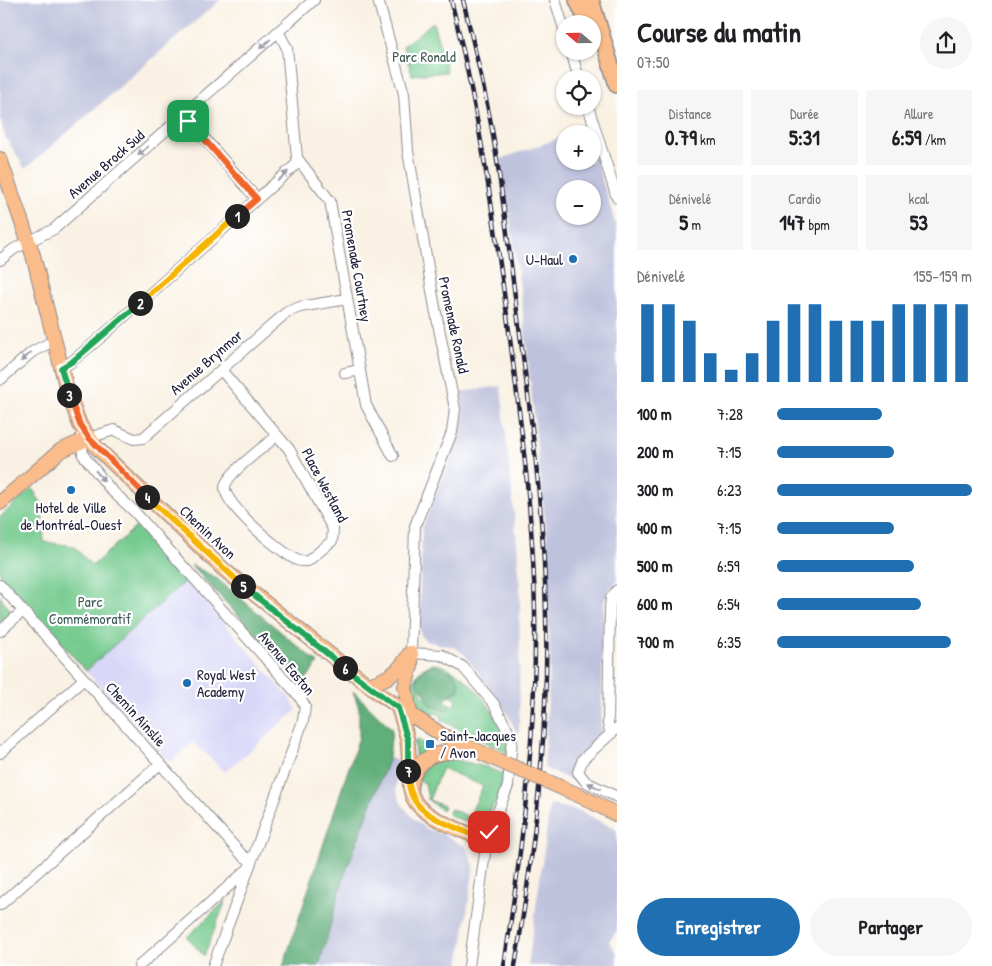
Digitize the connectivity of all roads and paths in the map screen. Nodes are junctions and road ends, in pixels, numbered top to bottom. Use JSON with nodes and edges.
{"nodes":[{"id":1,"x":314,"y":0,"type":"edge"},
{"id":2,"x":378,"y":0,"type":"edge"},
{"id":3,"x":555,"y":0,"type":"edge"},
{"id":4,"x":578,"y":0,"type":"edge"},
{"id":5,"x":591,"y":0,"type":"edge"},
{"id":6,"x":560,"y":15,"type":"edge"},
{"id":7,"x":584,"y":15,"type":"edge"},
{"id":8,"x":278,"y":31,"type":"junction"},
{"id":9,"x":601,"y":52,"type":"edge"},
{"id":10,"x":617,"y":86,"type":"edge"},
{"id":11,"x":184,"y":115,"type":"junction"},
{"id":12,"x":591,"y":115,"type":"edge"},
{"id":13,"x":0,"y":159,"type":"edge"},
{"id":14,"x":299,"y":162,"type":"junction"},
{"id":15,"x":617,"y":198,"type":"edge"},
{"id":16,"x":257,"y":199,"type":"junction"},
{"id":17,"x":28,"y":242,"type":"junction"},
{"id":18,"x":0,"y":260,"type":"edge"},
{"id":19,"x":347,"y":298,"type":"junction"},
{"id":20,"x":55,"y":340,"type":"junction"},
{"id":21,"x":61,"y":368,"type":"junction"},
{"id":22,"x":221,"y":370,"type":"junction"},
{"id":23,"x":360,"y":370,"type":"junction"},
{"id":24,"x":345,"y":373,"type":"dead end"},
{"id":25,"x":0,"y":380,"type":"edge"},
{"id":26,"x":277,"y":436,"type":"junction"},
{"id":27,"x":85,"y":440,"type":"junction"},
{"id":28,"x":393,"y":456,"type":"dead end"},
{"id":29,"x":0,"y":503,"type":"edge"},
{"id":30,"x":0,"y":586,"type":"edge"},
{"id":31,"x":617,"y":590,"type":"edge"},
{"id":32,"x":23,"y":611,"type":"junction"},
{"id":33,"x":0,"y":630,"type":"edge"},
{"id":34,"x":411,"y":653,"type":"junction"},
{"id":35,"x":84,"y":679,"type":"junction"},
{"id":36,"x":368,"y":685,"type":"junction"},
{"id":37,"x":398,"y":708,"type":"junction"},
{"id":38,"x":411,"y":717,"type":"junction"},
{"id":39,"x":614,"y":731,"type":"edge"},
{"id":40,"x":473,"y":750,"type":"junction"},
{"id":41,"x":0,"y":753,"type":"edge"},
{"id":42,"x":160,"y":764,"type":"junction"},
{"id":43,"x":411,"y":792,"type":"junction"},
{"id":44,"x":617,"y":797,"type":"edge"},
{"id":45,"x":617,"y":815,"type":"edge"},
{"id":46,"x":487,"y":839,"type":"junction"},
{"id":47,"x":250,"y":865,"type":"junction"},
{"id":48,"x":0,"y":905,"type":"edge"},
{"id":49,"x":139,"y":966,"type":"edge"},
{"id":50,"x":213,"y":966,"type":"edge"},
{"id":51,"x":469,"y":966,"type":"edge"}],
"edges":[{"from":1,"to":8,"type":"street","name":"Avenue Brock Sud"},
{"from":2,"to":34,"type":"street","name":"Promenade Ronald"},
{"from":3,"to":6,"type":"street"},
{"from":4,"to":7,"type":"highway"},
{"from":5,"to":10,"type":"highway"},
{"from":8,"to":11,"type":"street","name":"Avenue Brock Sud","one_way":true},
{"from":8,"to":14,"type":"street"},
{"from":9,"to":10,"type":"highway"},
{"from":11,"to":16,"type":"street"},
{"from":11,"to":17,"type":"street","name":"Avenue Brock Sud","one_way":true},
{"from":12,"to":15,"type":"street"},
{"from":13,"to":17,"type":"main road","name":"Chemin Avon"},
{"from":16,"to":14,"type":"street","one_way":true},
{"from":14,"to":19,"type":"street","name":"Promenade Courtney"},
{"from":16,"to":21,"type":"street"},
{"from":17,"to":18,"type":"street","name":"Avenue Brock Sud"},
{"from":17,"to":20,"type":"main road","name":"Chemin Avon"},
{"from":19,"to":22,"type":"street","name":"Avenue Brynmor"},
{"from":19,"to":23,"type":"street","name":"Promenade Courtney"},
{"from":20,"to":21,"type":"main road","name":"Chemin Avon"},
{"from":20,"to":25,"type":"street","one_way":true},
{"from":21,"to":27,"type":"main road","name":"Chemin Avon"},
{"from":22,"to":26,"type":"street","name":"Place Westland"},
{"from":22,"to":27,"type":"street","name":"Avenue Brynmor"},
{"from":23,"to":24,"type":"street"},
{"from":23,"to":28,"type":"street","name":"Promenade Courtney"},
{"from":26,"to":26,"type":"street","name":"Place Westland"},
{"from":27,"to":29,"type":"main road"},
{"from":27,"to":36,"type":"main road","name":"Chemin Avon"},
{"from":27,"to":47,"type":"street","name":"Avenue Easton","one_way":true},
{"from":30,"to":32,"type":"street","name":"Chemin Ainslie"},
{"from":31,"to":39,"type":"street"},
{"from":32,"to":33,"type":"street"},
{"from":32,"to":35,"type":"street","name":"Chemin Ainslie"},
{"from":34,"to":36,"type":"main road"},
{"from":34,"to":38,"type":"main road"},
{"from":34,"to":46,"type":"street"},
{"from":35,"to":41,"type":"street"},
{"from":35,"to":42,"type":"street","name":"Chemin Ainslie"},
{"from":36,"to":37,"type":"main road","name":"Chemin Avon"},
{"from":37,"to":38,"type":"main road","name":"Chemin Avon"},
{"from":37,"to":43,"type":"main road"},
{"from":38,"to":40,"type":"main road","name":"Chemin Avon"},
{"from":44,"to":39,"type":"street","one_way":true},
{"from":40,"to":43,"type":"main road"},
{"from":40,"to":45,"type":"main road","name":"Chemin Avon","bridge":true},
{"from":42,"to":47,"type":"street","name":"Chemin Ainslie"},
{"from":42,"to":48,"type":"street"},
{"from":43,"to":46,"type":"main road"},
{"from":46,"to":51,"type":"street"},
{"from":47,"to":49,"type":"street"},
{"from":47,"to":50,"type":"street","name":"Avenue Easton"}]}
